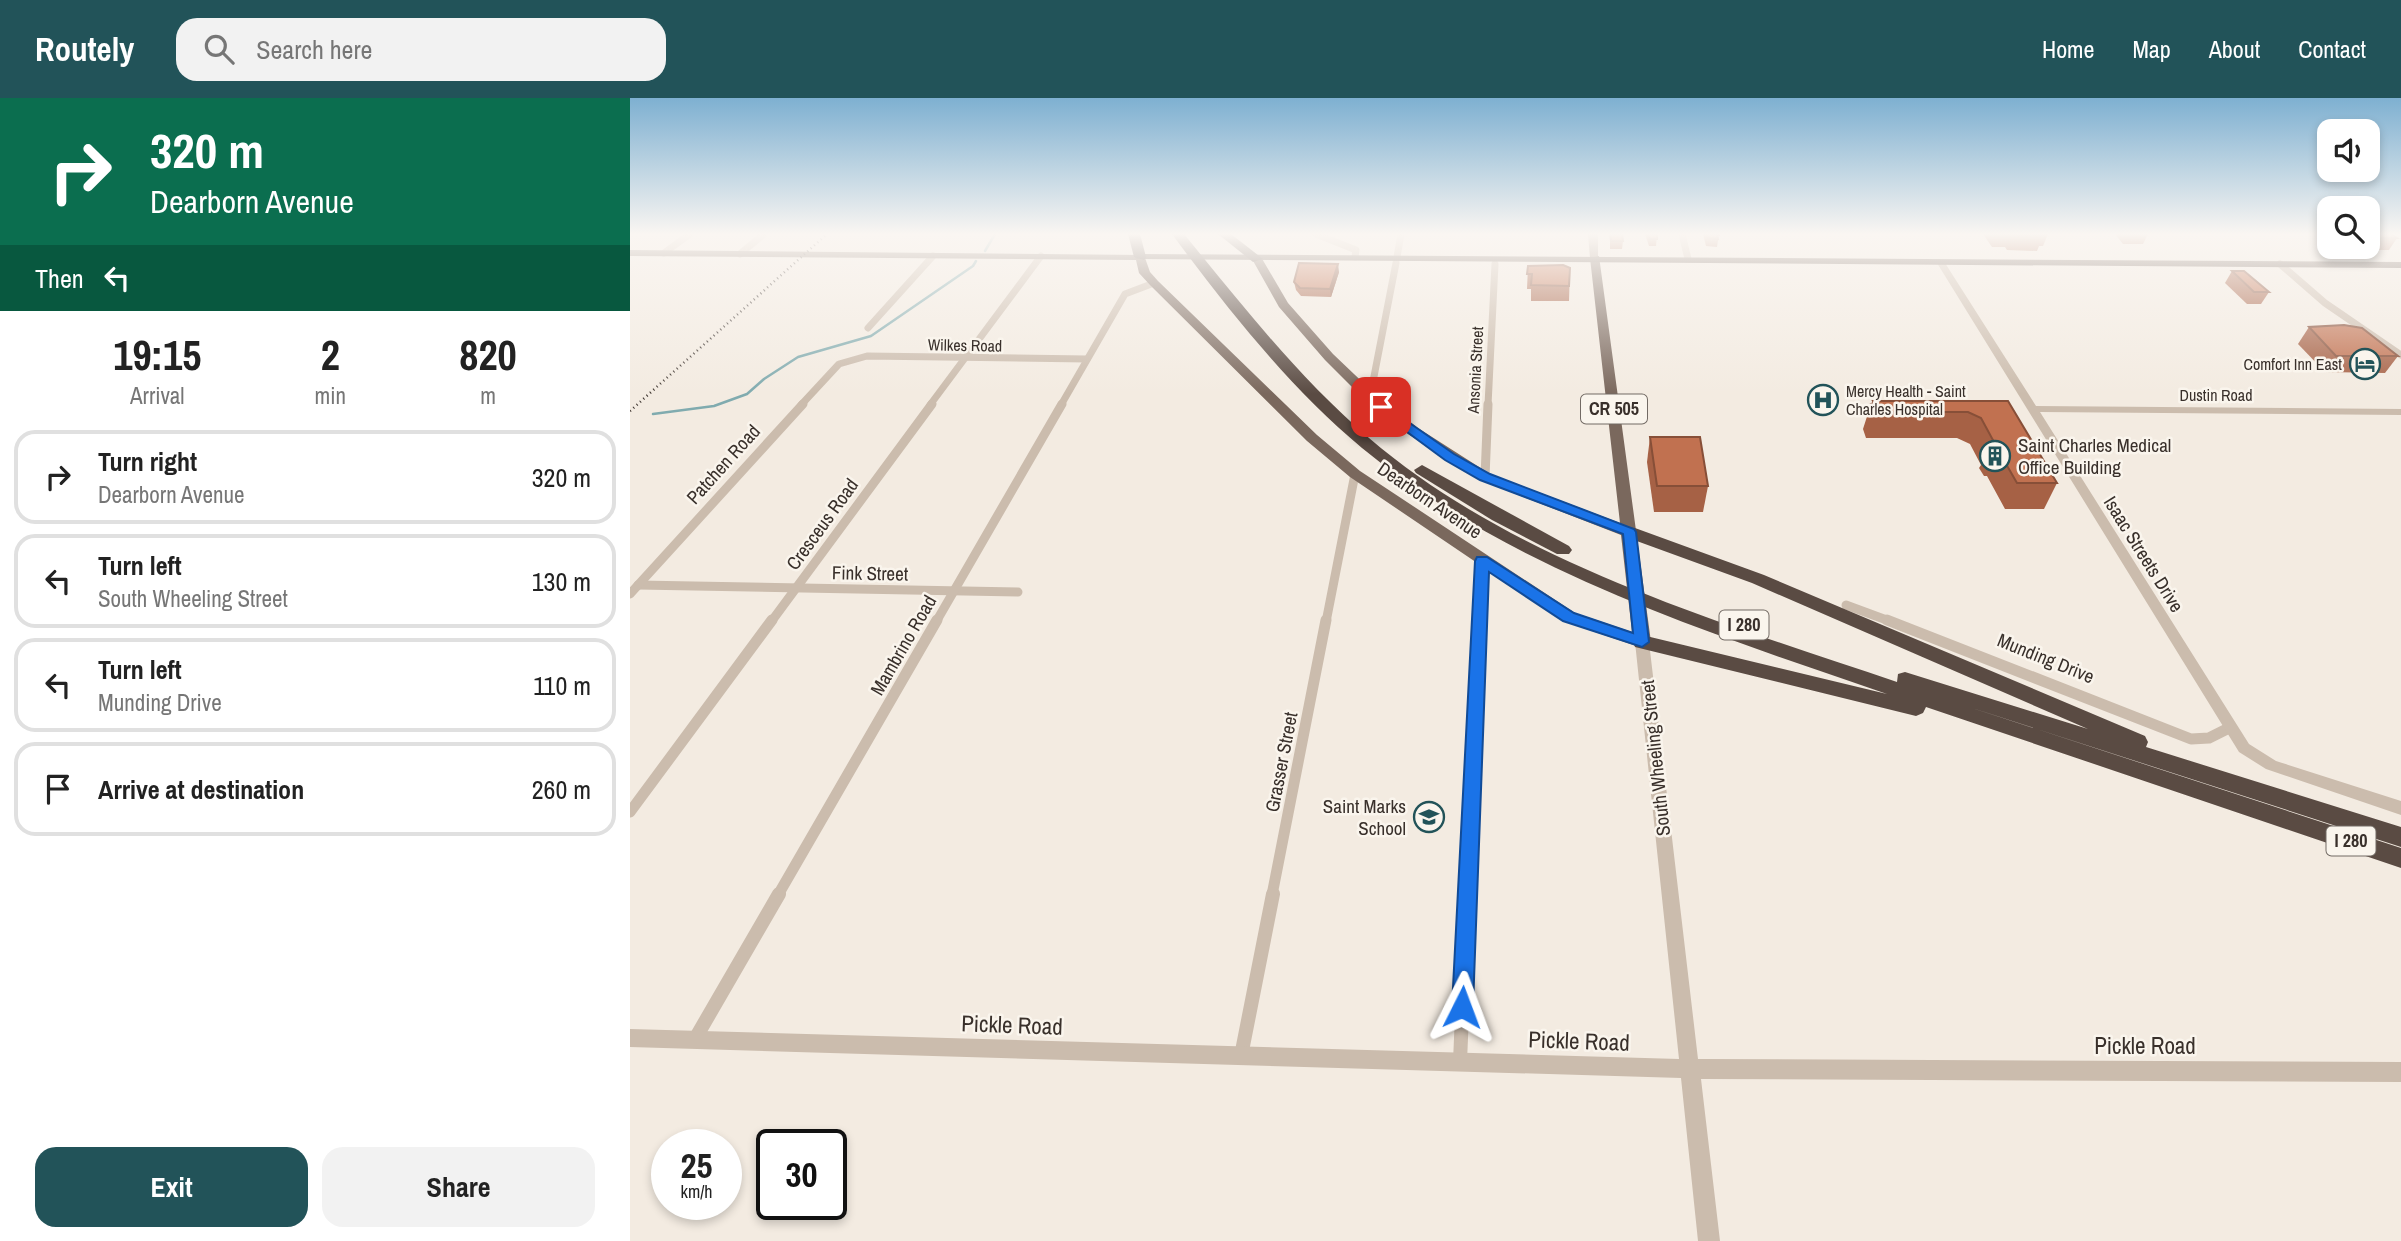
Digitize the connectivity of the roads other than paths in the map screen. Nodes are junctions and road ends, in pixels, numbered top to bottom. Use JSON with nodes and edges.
{"nodes":[{"id":1,"x":904,"y":287,"type":"edge"},
{"id":2,"x":1018,"y":287,"type":"edge"},
{"id":3,"x":1144,"y":287,"type":"edge"},
{"id":4,"x":1157,"y":287,"type":"edge"},
{"id":5,"x":1221,"y":287,"type":"edge"},
{"id":6,"x":1236,"y":287,"type":"edge"},
{"id":7,"x":1273,"y":287,"type":"edge"},
{"id":8,"x":1391,"y":287,"type":"edge"},
{"id":9,"x":1494,"y":287,"type":"edge"},
{"id":10,"x":1599,"y":287,"type":"edge"},
{"id":11,"x":1956,"y":287,"type":"edge"},
{"id":12,"x":2307,"y":287,"type":"edge"},
{"id":13,"x":867,"y":328,"type":"dead end"},
{"id":14,"x":2401,"y":355,"type":"edge"},
{"id":15,"x":965,"y":359,"type":"junction"},
{"id":16,"x":1087,"y":359,"type":"junction"},
{"id":17,"x":844,"y":361,"type":"joint"},
{"id":18,"x":1370,"y":397,"type":"junction"},
{"id":19,"x":2031,"y":409,"type":"junction"},
{"id":20,"x":2401,"y":412,"type":"edge"},
{"id":21,"x":1355,"y":474,"type":"junction"},
{"id":22,"x":1485,"y":477,"type":"junction"},
{"id":23,"x":1629,"y":532,"type":"junction"},
{"id":24,"x":1482,"y":561,"type":"junction"},
{"id":25,"x":633,"y":589,"type":"edge"},
{"id":26,"x":796,"y":589,"type":"junction"},
{"id":27,"x":953,"y":592,"type":"junction"},
{"id":28,"x":1018,"y":592,"type":"dead end"},
{"id":29,"x":1846,"y":605,"type":"dead end"},
{"id":30,"x":1641,"y":635,"type":"junction"},
{"id":31,"x":2229,"y":727,"type":"junction"},
{"id":32,"x":2048,"y":743,"type":"junction"},
{"id":33,"x":2282,"y":798,"type":"junction"},
{"id":34,"x":2401,"y":808,"type":"edge"},
{"id":35,"x":630,"y":812,"type":"edge"},
{"id":36,"x":2401,"y":837,"type":"edge"},
{"id":37,"x":2401,"y":858,"type":"edge"},
{"id":38,"x":630,"y":1038,"type":"edge"},
{"id":39,"x":695,"y":1039,"type":"junction"},
{"id":40,"x":1241,"y":1056,"type":"junction"},
{"id":41,"x":1460,"y":1062,"type":"junction"},
{"id":42,"x":1689,"y":1069,"type":"junction"},
{"id":43,"x":2401,"y":1072,"type":"edge"},
{"id":44,"x":1709,"y":1241,"type":"edge"}],
"edges":[{"from":1,"to":13,"type":"street"},
{"from":2,"to":15,"type":"street","name":"Cresceus Road"},
{"from":3,"to":16,"type":"street","name":"Mambrino Road"},
{"from":4,"to":21,"type":"main road","name":"Dearborn Avenue"},
{"from":5,"to":32,"type":"highway","number":"I 280"},
{"from":6,"to":33,"type":"highway","number":"I 280"},
{"from":7,"to":18,"type":"main road"},
{"from":8,"to":18,"type":"street"},
{"from":9,"to":22,"type":"street","name":"Ansonia Street"},
{"from":10,"to":23,"type":"main road","name":"South Wheeling Street","number":"CR 505"},
{"from":11,"to":19,"type":"street","name":"Isaac Streets Drive"},
{"from":12,"to":14,"type":"street"},
{"from":15,"to":16,"type":"street","name":"Wilkes Road"},
{"from":15,"to":17,"type":"street","name":"Wilkes Road"},
{"from":15,"to":26,"type":"street","name":"Cresceus Road"},
{"from":16,"to":27,"type":"street","name":"Mambrino Road"},
{"from":17,"to":25,"type":"street","name":"Patchen Road"},
{"from":18,"to":22,"type":"main road"},
{"from":19,"to":20,"type":"street","name":"Dustin Road"},
{"from":19,"to":31,"type":"street","name":"Isaac Streets Drive"},
{"from":21,"to":24,"type":"main road","name":"Dearborn Avenue"},
{"from":21,"to":40,"type":"street","name":"Grasser Street"},
{"from":22,"to":23,"type":"main road"},
{"from":23,"to":30,"type":"main road","name":"South Wheeling Street","number":"CR 505"},
{"from":23,"to":33,"type":"highway"},
{"from":24,"to":30,"type":"main road","name":"Dearborn Avenue"},
{"from":24,"to":41,"type":"street"},
{"from":25,"to":26,"type":"street","name":"Fink Street"},
{"from":26,"to":27,"type":"street","name":"Fink Street"},
{"from":26,"to":35,"type":"street","name":"Cresceus Road"},
{"from":27,"to":28,"type":"street","name":"Fink Street"},
{"from":27,"to":39,"type":"street","name":"Mambrino Road"},
{"from":29,"to":31,"type":"street","name":"Munding Drive"},
{"from":30,"to":32,"type":"highway"},
{"from":30,"to":42,"type":"street","name":"South Wheeling Street","number":"CR 505"},
{"from":31,"to":34,"type":"street","name":"Isaac Streets Drive"},
{"from":32,"to":37,"type":"highway","number":"I 280"},
{"from":33,"to":36,"type":"highway","number":"I 280"},
{"from":38,"to":39,"type":"street","name":"Pickle Road"},
{"from":39,"to":40,"type":"street","name":"Pickle Road"},
{"from":40,"to":41,"type":"street","name":"Pickle Road"},
{"from":41,"to":42,"type":"street","name":"Pickle Road"},
{"from":42,"to":43,"type":"street","name":"Pickle Road"},
{"from":42,"to":44,"type":"street","name":"South Wheeling Street","number":"CR 505"}]}
